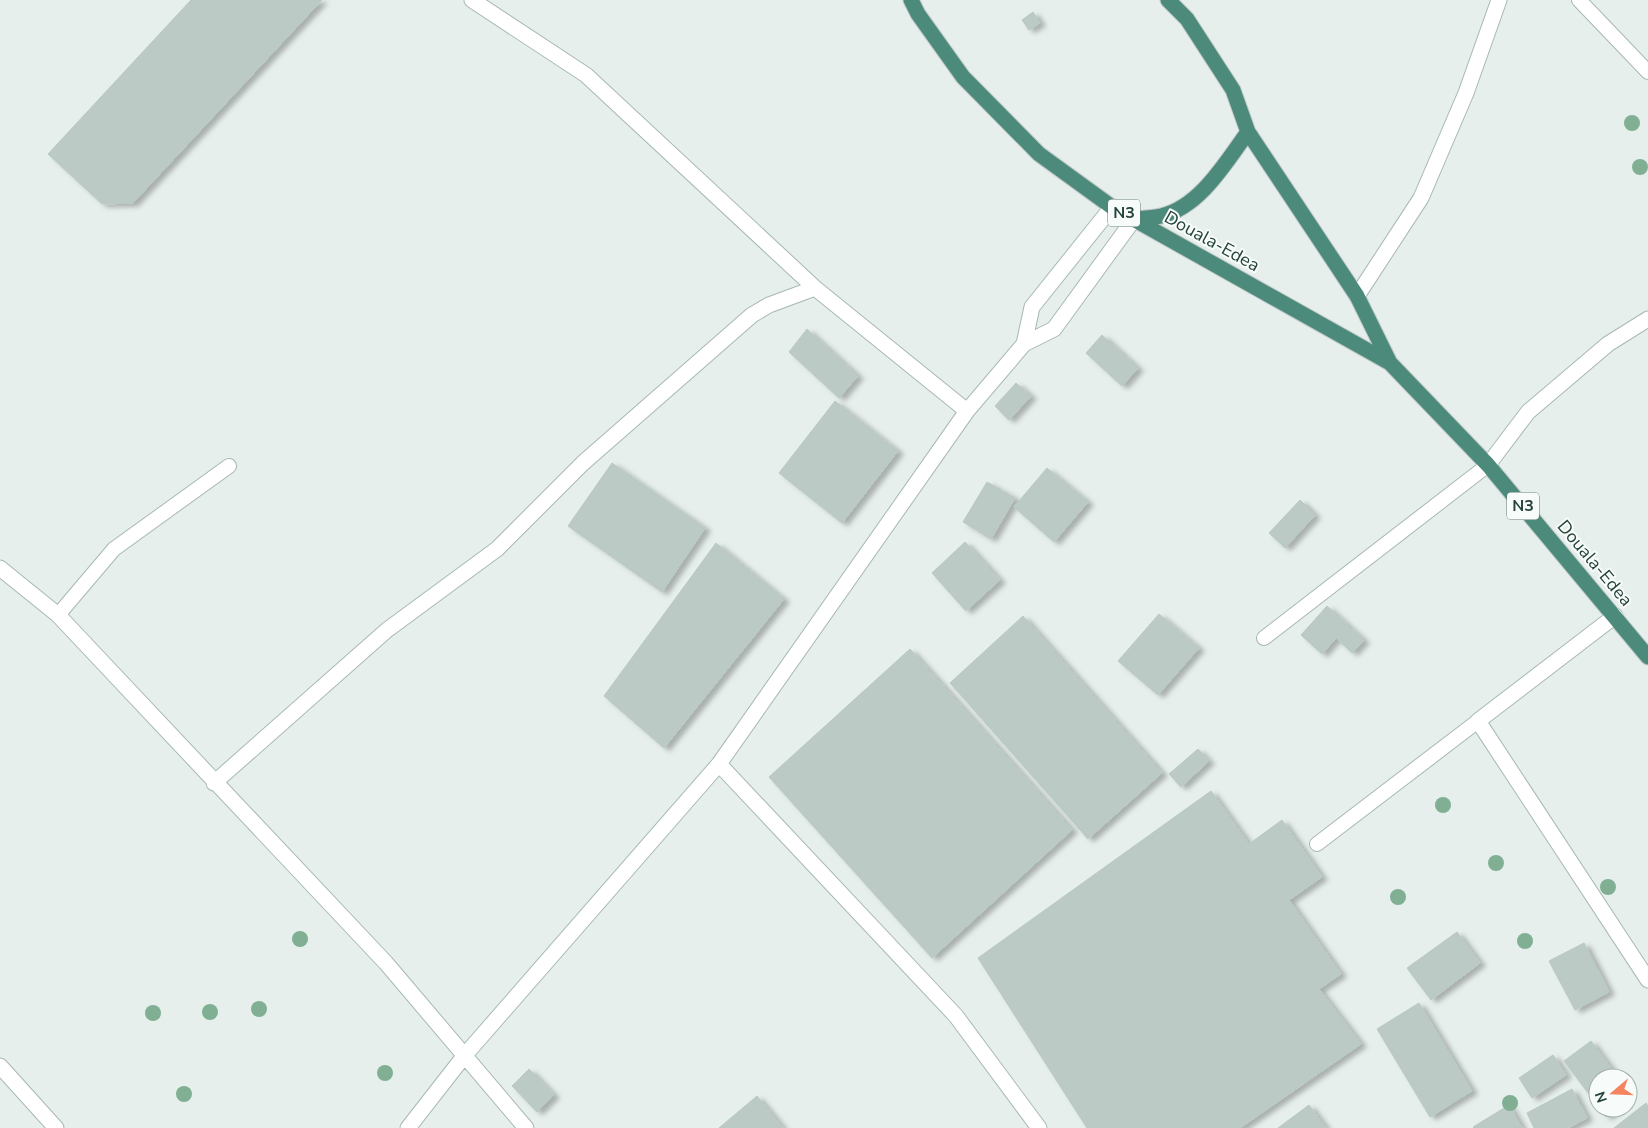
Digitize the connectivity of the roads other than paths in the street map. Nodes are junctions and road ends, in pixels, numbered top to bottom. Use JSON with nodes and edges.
{"nodes":[{"id":1,"x":472,"y":0,"type":"edge"},
{"id":2,"x":911,"y":0,"type":"edge"},
{"id":3,"x":1168,"y":0,"type":"edge"},
{"id":4,"x":1499,"y":0,"type":"edge"},
{"id":5,"x":1579,"y":0,"type":"edge"},
{"id":6,"x":1648,"y":72,"type":"edge"},
{"id":7,"x":1248,"y":132,"type":"junction"},
{"id":8,"x":1112,"y":207,"type":"junction"},
{"id":9,"x":1134,"y":219,"type":"junction"},
{"id":10,"x":815,"y":288,"type":"junction"},
{"id":11,"x":1356,"y":296,"type":"junction"},
{"id":12,"x":1648,"y":319,"type":"edge"},
{"id":13,"x":1024,"y":344,"type":"junction"},
{"id":14,"x":1390,"y":363,"type":"junction"},
{"id":15,"x":967,"y":410,"type":"junction"},
{"id":16,"x":1488,"y":465,"type":"junction"},
{"id":17,"x":229,"y":466,"type":"dead end"},
{"id":18,"x":0,"y":568,"type":"edge"},
{"id":19,"x":58,"y":615,"type":"junction"},
{"id":20,"x":1615,"y":616,"type":"junction"},
{"id":21,"x":1264,"y":638,"type":"dead end"},
{"id":22,"x":1648,"y":657,"type":"edge"},
{"id":23,"x":1478,"y":721,"type":"junction"},
{"id":24,"x":719,"y":764,"type":"junction"},
{"id":25,"x":214,"y":783,"type":"junction"},
{"id":26,"x":1317,"y":844,"type":"dead end"},
{"id":27,"x":1648,"y":980,"type":"edge"},
{"id":28,"x":465,"y":1055,"type":"junction"},
{"id":29,"x":0,"y":1066,"type":"edge"},
{"id":30,"x":56,"y":1128,"type":"edge"},
{"id":31,"x":408,"y":1128,"type":"edge"},
{"id":32,"x":526,"y":1128,"type":"edge"},
{"id":33,"x":1039,"y":1128,"type":"edge"}],
"edges":[{"from":1,"to":10,"type":"street"},
{"from":2,"to":8,"type":"highway","name":"Douala-Edea","number":"N3"},
{"from":3,"to":7,"type":"highway","name":"Douala-Edea","number":"N3"},
{"from":4,"to":11,"type":"street"},
{"from":5,"to":6,"type":"lane"},
{"from":7,"to":9,"type":"highway"},
{"from":7,"to":11,"type":"highway","name":"Douala-Edea","number":"N3"},
{"from":8,"to":9,"type":"highway","name":"Douala-Edea","number":"N3"},
{"from":8,"to":13,"type":"street"},
{"from":9,"to":13,"type":"street"},
{"from":9,"to":14,"type":"highway","name":"Douala-Edea","number":"N3"},
{"from":10,"to":15,"type":"street"},
{"from":10,"to":25,"type":"street"},
{"from":11,"to":14,"type":"highway","name":"Douala-Edea","number":"N3"},
{"from":12,"to":16,"type":"street"},
{"from":13,"to":15,"type":"street"},
{"from":14,"to":16,"type":"highway","name":"Douala-Edea","number":"N3"},
{"from":15,"to":24,"type":"street"},
{"from":16,"to":20,"type":"highway","name":"Douala-Edea","number":"N3"},
{"from":16,"to":21,"type":"lane"},
{"from":17,"to":19,"type":"lane"},
{"from":18,"to":19,"type":"street"},
{"from":19,"to":25,"type":"street"},
{"from":20,"to":22,"type":"highway","name":"Douala-Edea","number":"N3"},
{"from":20,"to":23,"type":"street"},
{"from":23,"to":26,"type":"lane"},
{"from":23,"to":27,"type":"street"},
{"from":24,"to":28,"type":"street"},
{"from":24,"to":33,"type":"street"},
{"from":25,"to":28,"type":"street"},
{"from":28,"to":31,"type":"street"},
{"from":28,"to":32,"type":"street"},
{"from":29,"to":30,"type":"street"}]}
